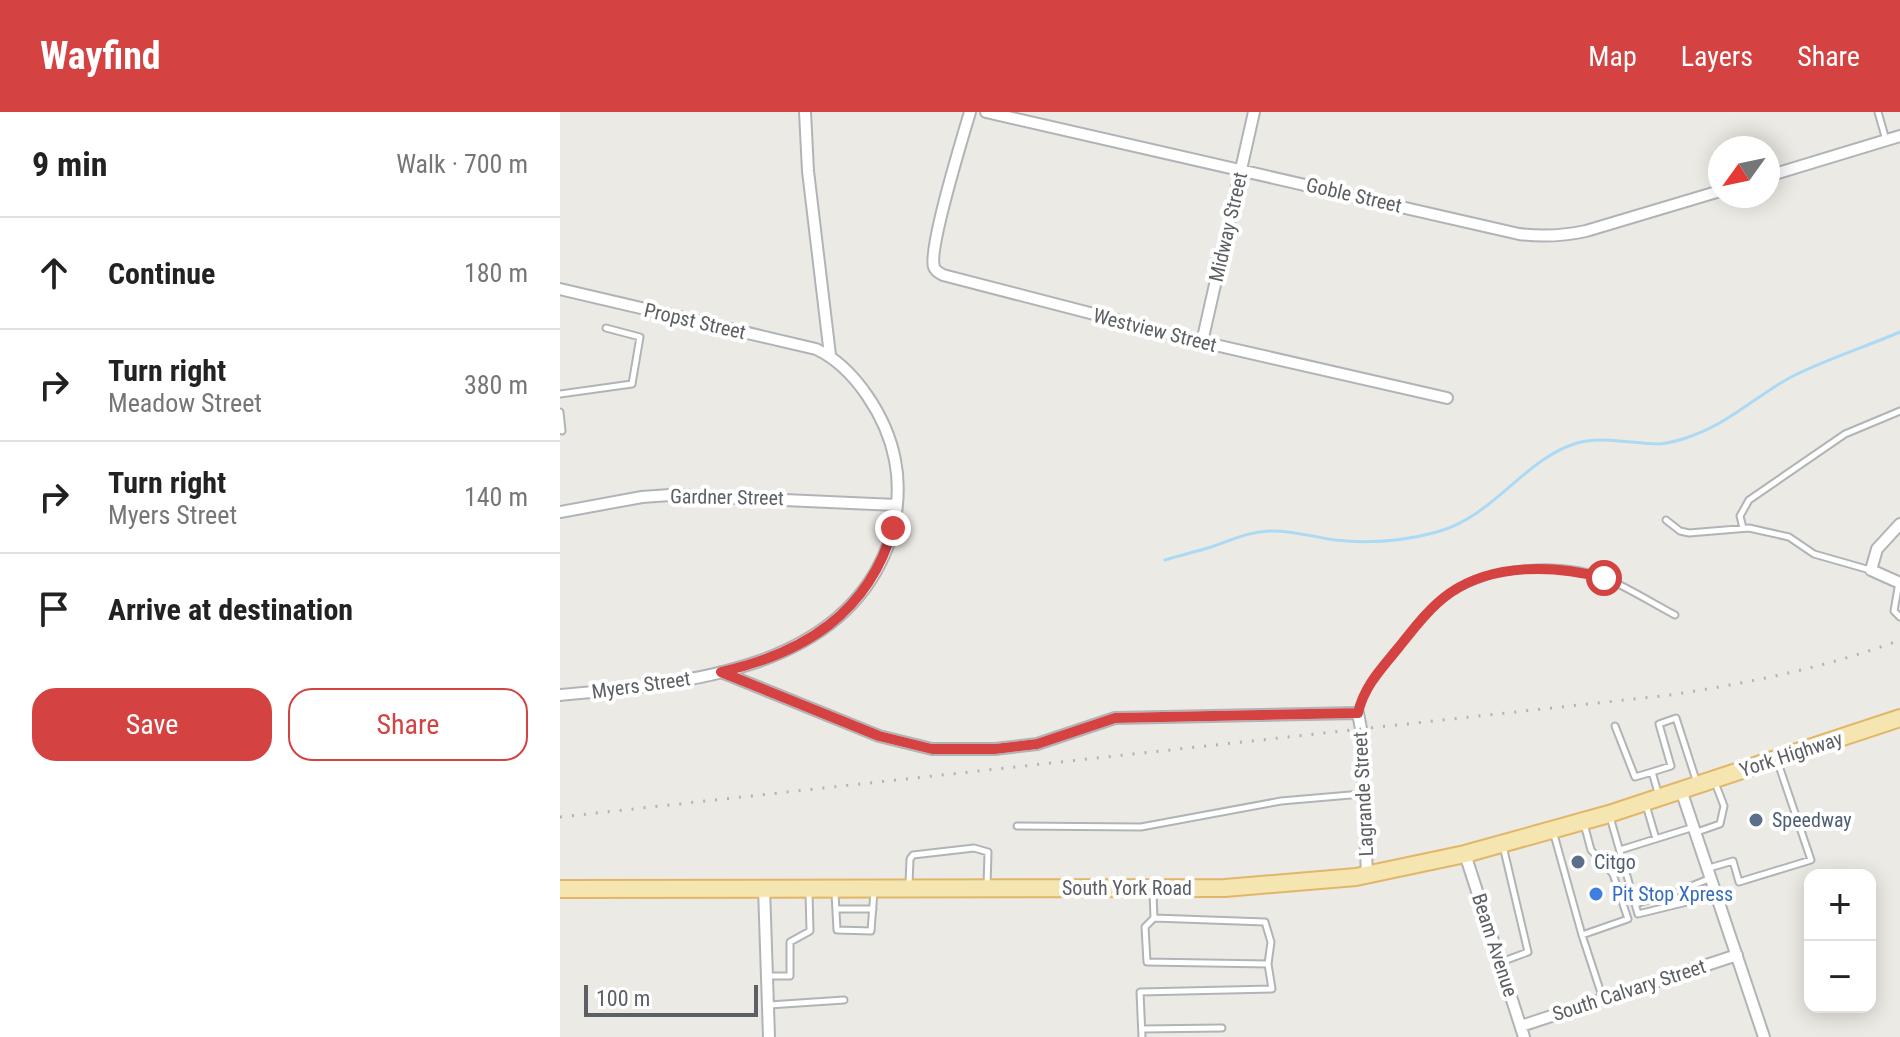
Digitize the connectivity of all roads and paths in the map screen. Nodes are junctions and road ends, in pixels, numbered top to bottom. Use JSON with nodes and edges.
{"nodes":[{"id":1,"x":805,"y":112,"type":"edge"},
{"id":2,"x":970,"y":112,"type":"edge"},
{"id":3,"x":986,"y":112,"type":"edge"},
{"id":4,"x":1254,"y":112,"type":"edge"},
{"id":5,"x":1878,"y":112,"type":"edge"},
{"id":6,"x":1900,"y":136,"type":"edge"},
{"id":7,"x":1886,"y":140,"type":"junction"},
{"id":8,"x":1242,"y":169,"type":"junction"},
{"id":9,"x":1780,"y":172,"type":"edge"},
{"id":10,"x":1708,"y":195,"type":"edge"},
{"id":11,"x":560,"y":289,"type":"edge"},
{"id":12,"x":606,"y":328,"type":"dead end"},
{"id":13,"x":1202,"y":342,"type":"junction"},
{"id":14,"x":830,"y":355,"type":"junction"},
{"id":15,"x":560,"y":394,"type":"edge"},
{"id":16,"x":1447,"y":398,"type":"dead end"},
{"id":17,"x":1900,"y":411,"type":"edge"},
{"id":18,"x":560,"y":412,"type":"edge"},
{"id":19,"x":562,"y":431,"type":"dead end"},
{"id":20,"x":896,"y":505,"type":"junction"},
{"id":21,"x":560,"y":512,"type":"edge"},
{"id":22,"x":1666,"y":520,"type":"dead end"},
{"id":23,"x":1900,"y":524,"type":"edge"},
{"id":24,"x":1743,"y":528,"type":"junction"},
{"id":25,"x":1871,"y":570,"type":"junction"},
{"id":26,"x":1899,"y":582,"type":"edge"},
{"id":27,"x":1675,"y":615,"type":"dead end"},
{"id":28,"x":1900,"y":617,"type":"edge"},
{"id":29,"x":721,"y":672,"type":"junction"},
{"id":30,"x":560,"y":695,"type":"edge"},
{"id":31,"x":1358,"y":713,"type":"junction"},
{"id":32,"x":1900,"y":718,"type":"edge"},
{"id":33,"x":1615,"y":726,"type":"dead end"},
{"id":34,"x":1777,"y":759,"type":"junction"},
{"id":35,"x":1652,"y":772,"type":"junction"},
{"id":36,"x":1706,"y":782,"type":"junction"},
{"id":37,"x":1681,"y":790,"type":"junction"},
{"id":38,"x":1363,"y":794,"type":"junction"},
{"id":39,"x":1652,"y":800,"type":"junction"},
{"id":40,"x":1609,"y":814,"type":"junction"},
{"id":41,"x":1583,"y":821,"type":"junction"},
{"id":42,"x":1017,"y":826,"type":"dead end"},
{"id":43,"x":1553,"y":830,"type":"junction"},
{"id":44,"x":1696,"y":830,"type":"junction"},
{"id":45,"x":1656,"y":839,"type":"junction"},
{"id":46,"x":1503,"y":844,"type":"junction"},
{"id":47,"x":1620,"y":850,"type":"junction"},
{"id":48,"x":1465,"y":854,"type":"junction"},
{"id":49,"x":1711,"y":873,"type":"junction"},
{"id":50,"x":1367,"y":875,"type":"junction"},
{"id":51,"x":1690,"y":886,"type":"junction"},
{"id":52,"x":764,"y":888,"type":"junction"},
{"id":53,"x":809,"y":888,"type":"junction"},
{"id":54,"x":836,"y":888,"type":"junction"},
{"id":55,"x":874,"y":888,"type":"junction"},
{"id":56,"x":909,"y":888,"type":"junction"},
{"id":57,"x":987,"y":888,"type":"junction"},
{"id":58,"x":1153,"y":888,"type":"junction"},
{"id":59,"x":560,"y":889,"type":"edge"},
{"id":60,"x":1679,"y":891,"type":"dead end"},
{"id":61,"x":1665,"y":895,"type":"dead end"},
{"id":62,"x":1635,"y":904,"type":"junction"},
{"id":63,"x":836,"y":909,"type":"junction"},
{"id":64,"x":873,"y":909,"type":"junction"},
{"id":65,"x":1154,"y":918,"type":"junction"},
{"id":66,"x":1582,"y":935,"type":"junction"},
{"id":67,"x":1737,"y":955,"type":"junction"},
{"id":68,"x":1500,"y":962,"type":"junction"},
{"id":69,"x":1268,"y":964,"type":"junction"},
{"id":70,"x":767,"y":976,"type":"junction"},
{"id":71,"x":1603,"y":999,"type":"junction"},
{"id":72,"x":844,"y":1000,"type":"dead end"},
{"id":73,"x":768,"y":1005,"type":"junction"},
{"id":74,"x":1222,"y":1028,"type":"dead end"},
{"id":75,"x":1142,"y":1029,"type":"junction"},
{"id":76,"x":1523,"y":1032,"type":"edge"},
{"id":77,"x":769,"y":1037,"type":"edge"},
{"id":78,"x":1142,"y":1037,"type":"edge"},
{"id":79,"x":1764,"y":1037,"type":"edge"}],
"edges":[{"from":1,"to":14,"type":"street"},
{"from":2,"to":13,"type":"street","name":"Westview Street"},
{"from":3,"to":8,"type":"street","name":"Goble Street"},
{"from":4,"to":8,"type":"street","name":"Midway Street"},
{"from":5,"to":7,"type":"lane"},
{"from":6,"to":7,"type":"street"},
{"from":7,"to":9,"type":"street"},
{"from":8,"to":10,"type":"street","name":"Goble Street"},
{"from":8,"to":13,"type":"street","name":"Midway Street"},
{"from":11,"to":14,"type":"street","name":"Propst Street"},
{"from":12,"to":15,"type":"lane"},
{"from":13,"to":16,"type":"street","name":"Westview Street"},
{"from":14,"to":20,"type":"street","name":"Myers Street"},
{"from":17,"to":24,"type":"lane"},
{"from":18,"to":19,"type":"lane"},
{"from":20,"to":21,"type":"street","name":"Gardner Street"},
{"from":20,"to":29,"type":"street","name":"Myers Street"},
{"from":22,"to":24,"type":"lane"},
{"from":23,"to":25,"type":"street"},
{"from":24,"to":25,"type":"lane"},
{"from":25,"to":26,"type":"street"},
{"from":26,"to":28,"type":"lane"},
{"from":27,"to":31,"type":"lane"},
{"from":29,"to":30,"type":"street","name":"Myers Street"},
{"from":29,"to":31,"type":"street"},
{"from":31,"to":38,"type":"street","name":"Lagrande Street"},
{"from":32,"to":34,"type":"main road","name":"York Highway"},
{"from":33,"to":35,"type":"lane"},
{"from":34,"to":36,"type":"main road","name":"York Highway"},
{"from":34,"to":49,"type":"lane"},
{"from":35,"to":36,"type":"lane"},
{"from":35,"to":39,"type":"lane"},
{"from":36,"to":37,"type":"main road","name":"York Highway"},
{"from":36,"to":44,"type":"lane"},
{"from":37,"to":39,"type":"main road","name":"South York Road"},
{"from":37,"to":44,"type":"street"},
{"from":38,"to":42,"type":"lane"},
{"from":38,"to":50,"type":"street","name":"Lagrande Street"},
{"from":39,"to":40,"type":"main road","name":"South York Road"},
{"from":39,"to":45,"type":"lane"},
{"from":40,"to":41,"type":"main road","name":"South York Road"},
{"from":40,"to":47,"type":"lane"},
{"from":41,"to":43,"type":"main road","name":"South York Road"},
{"from":41,"to":66,"type":"lane"},
{"from":43,"to":46,"type":"main road","name":"South York Road"},
{"from":43,"to":66,"type":"lane"},
{"from":44,"to":45,"type":"lane"},
{"from":44,"to":49,"type":"street"},
{"from":45,"to":47,"type":"lane"},
{"from":46,"to":48,"type":"main road","name":"South York Road"},
{"from":46,"to":68,"type":"lane"},
{"from":47,"to":62,"type":"lane"},
{"from":48,"to":50,"type":"main road","name":"South York Road"},
{"from":48,"to":68,"type":"street","name":"Beam Avenue"},
{"from":49,"to":51,"type":"lane"},
{"from":49,"to":67,"type":"street"},
{"from":50,"to":58,"type":"main road","name":"South York Road"},
{"from":51,"to":60,"type":"lane"},
{"from":51,"to":62,"type":"lane"},
{"from":52,"to":53,"type":"main road","name":"South York Road"},
{"from":52,"to":59,"type":"main road","name":"South York Road"},
{"from":52,"to":70,"type":"street"},
{"from":53,"to":54,"type":"main road","name":"South York Road"},
{"from":53,"to":70,"type":"lane"},
{"from":54,"to":55,"type":"main road","name":"South York Road"},
{"from":54,"to":63,"type":"lane"},
{"from":55,"to":56,"type":"main road","name":"South York Road"},
{"from":55,"to":64,"type":"lane"},
{"from":56,"to":57,"type":"main road","name":"South York Road"},
{"from":56,"to":57,"type":"lane"},
{"from":57,"to":58,"type":"main road","name":"South York Road"},
{"from":58,"to":65,"type":"lane"},
{"from":61,"to":62,"type":"lane"},
{"from":63,"to":64,"type":"lane"},
{"from":63,"to":64,"type":"lane"},
{"from":65,"to":69,"type":"lane"},
{"from":65,"to":69,"type":"lane"},
{"from":66,"to":71,"type":"lane"},
{"from":67,"to":71,"type":"street","name":"South Calvary Street"},
{"from":67,"to":79,"type":"street"},
{"from":68,"to":76,"type":"street","name":"Beam Avenue"},
{"from":69,"to":75,"type":"lane"},
{"from":70,"to":73,"type":"street"},
{"from":71,"to":76,"type":"street","name":"South Calvary Street"},
{"from":72,"to":73,"type":"lane"},
{"from":73,"to":77,"type":"street"},
{"from":74,"to":75,"type":"lane"},
{"from":75,"to":78,"type":"lane"}]}
